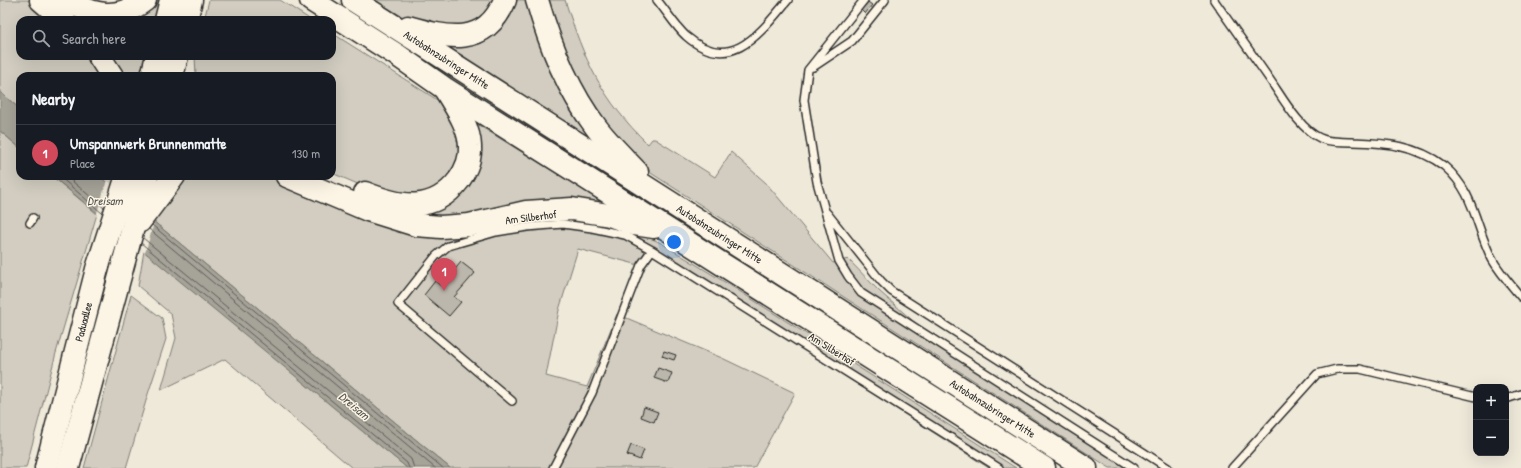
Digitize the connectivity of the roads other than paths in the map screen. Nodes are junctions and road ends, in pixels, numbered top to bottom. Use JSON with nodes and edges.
{"nodes":[{"id":1,"x":41,"y":0,"type":"edge"},
{"id":2,"x":66,"y":0,"type":"edge"},
{"id":3,"x":146,"y":0,"type":"edge"},
{"id":4,"x":171,"y":0,"type":"edge"},
{"id":5,"x":191,"y":0,"type":"edge"},
{"id":6,"x":311,"y":0,"type":"edge"},
{"id":7,"x":353,"y":0,"type":"edge"},
{"id":8,"x":505,"y":0,"type":"edge"},
{"id":9,"x":537,"y":0,"type":"edge"},
{"id":10,"x":657,"y":0,"type":"edge"},
{"id":11,"x":788,"y":0,"type":"edge"},
{"id":12,"x":864,"y":0,"type":"edge"},
{"id":13,"x":885,"y":0,"type":"edge"},
{"id":14,"x":1214,"y":0,"type":"edge"},
{"id":15,"x":59,"y":16,"type":"edge"},
{"id":16,"x":167,"y":16,"type":"edge"},
{"id":17,"x":187,"y":16,"type":"edge"},
{"id":18,"x":387,"y":22,"type":"junction"},
{"id":19,"x":102,"y":60,"type":"edge"},
{"id":20,"x":156,"y":60,"type":"edge"},
{"id":21,"x":176,"y":60,"type":"edge"},
{"id":22,"x":187,"y":60,"type":"edge"},
{"id":23,"x":808,"y":70,"type":"junction"},
{"id":24,"x":109,"y":72,"type":"edge"},
{"id":25,"x":153,"y":72,"type":"edge"},
{"id":26,"x":173,"y":72,"type":"edge"},
{"id":27,"x":188,"y":72,"type":"edge"},
{"id":28,"x":444,"y":88,"type":"junction"},
{"id":29,"x":126,"y":180,"type":"edge"},
{"id":30,"x":146,"y":180,"type":"edge"},
{"id":31,"x":171,"y":180,"type":"edge"},
{"id":32,"x":297,"y":180,"type":"edge"},
{"id":33,"x":335,"y":180,"type":"edge"},
{"id":34,"x":657,"y":193,"type":"junction"},
{"id":35,"x":825,"y":210,"type":"junction"},
{"id":36,"x":666,"y":229,"type":"junction"},
{"id":37,"x":134,"y":230,"type":"junction"},
{"id":38,"x":652,"y":250,"type":"junction"},
{"id":39,"x":1521,"y":297,"type":"edge"},
{"id":40,"x":1521,"y":394,"type":"edge"},
{"id":41,"x":1473,"y":396,"type":"edge"},
{"id":42,"x":1509,"y":398,"type":"edge"},
{"id":43,"x":512,"y":401,"type":"dead end"},
{"id":44,"x":46,"y":468,"type":"edge"},
{"id":45,"x":68,"y":468,"type":"edge"},
{"id":46,"x":553,"y":468,"type":"edge"},
{"id":47,"x":999,"y":468,"type":"edge"},
{"id":48,"x":1044,"y":468,"type":"edge"},
{"id":49,"x":1086,"y":468,"type":"edge"},
{"id":50,"x":1134,"y":468,"type":"edge"},
{"id":51,"x":1168,"y":468,"type":"edge"},
{"id":52,"x":1232,"y":468,"type":"edge"}],
"edges":[{"from":1,"to":15,"type":"highway"},
{"from":2,"to":3,"type":"highway"},
{"from":4,"to":16,"type":"highway"},
{"from":5,"to":17,"type":"highway"},
{"from":6,"to":28,"type":"highway","name":"Autobahnzubringer Mitte"},
{"from":7,"to":18,"type":"highway","name":"Autobahnzubringer Mitte"},
{"from":8,"to":18,"type":"highway"},
{"from":9,"to":34,"type":"highway"},
{"from":10,"to":11,"type":"lane"},
{"from":12,"to":23,"type":"lane"},
{"from":13,"to":23,"type":"lane"},
{"from":14,"to":39,"type":"lane"},
{"from":18,"to":34,"type":"highway","name":"Autobahnzubringer Mitte"},
{"from":19,"to":24,"type":"highway"},
{"from":20,"to":25,"type":"highway"},
{"from":21,"to":26,"type":"highway"},
{"from":22,"to":27,"type":"highway"},
{"from":23,"to":35,"type":"lane"},
{"from":28,"to":33,"type":"highway"},
{"from":28,"to":36,"type":"highway","name":"Autobahnzubringer Mitte"},
{"from":29,"to":44,"type":"highway","name":"Paduaallee"},
{"from":30,"to":37,"type":"highway","name":"Paduaallee"},
{"from":31,"to":37,"type":"highway"},
{"from":32,"to":36,"type":"highway"},
{"from":34,"to":49,"type":"highway","name":"Autobahnzubringer Mitte"},
{"from":35,"to":50,"type":"lane"},
{"from":35,"to":51,"type":"lane"},
{"from":36,"to":48,"type":"highway","name":"Autobahnzubringer Mitte"},
{"from":37,"to":45,"type":"highway","name":"Paduaallee"},
{"from":38,"to":43,"type":"lane","name":"Am Silberhof"},
{"from":38,"to":46,"type":"lane"},
{"from":38,"to":47,"type":"lane","name":"Am Silberhof"},
{"from":40,"to":42,"type":"lane"},
{"from":41,"to":52,"type":"lane"}]}
